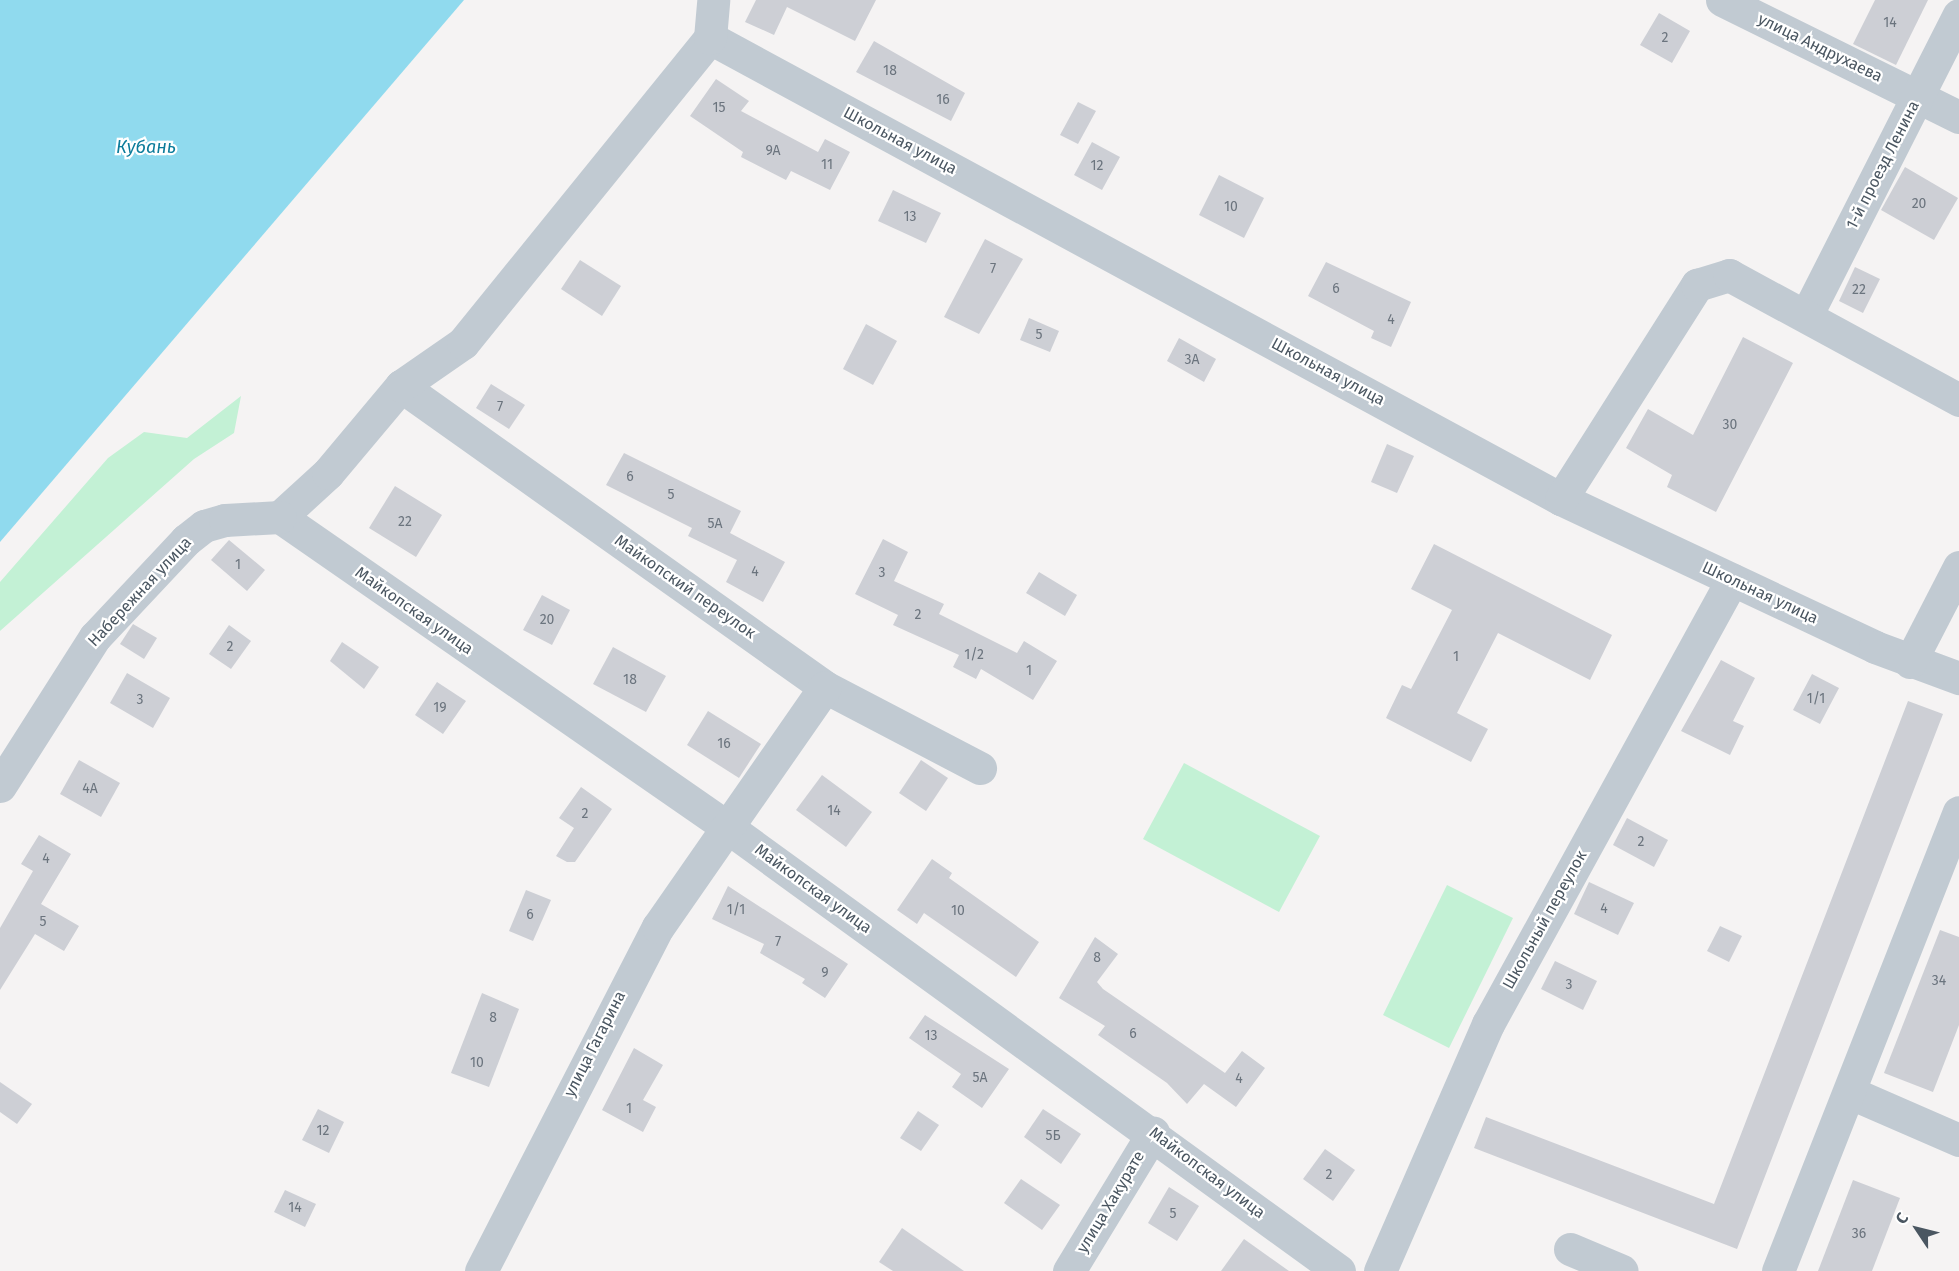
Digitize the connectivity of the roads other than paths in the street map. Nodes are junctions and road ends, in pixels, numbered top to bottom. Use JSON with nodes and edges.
{"nodes":[{"id":1,"x":713,"y":0,"type":"edge"},
{"id":2,"x":1722,"y":0,"type":"edge"},
{"id":3,"x":1959,"y":15,"type":"edge"},
{"id":4,"x":710,"y":38,"type":"junction"},
{"id":5,"x":1918,"y":96,"type":"junction"},
{"id":6,"x":1959,"y":117,"type":"edge"},
{"id":7,"x":1807,"y":314,"type":"junction"},
{"id":8,"x":401,"y":386,"type":"junction"},
{"id":9,"x":1959,"y":400,"type":"edge"},
{"id":10,"x":1561,"y":499,"type":"junction"},
{"id":11,"x":280,"y":517,"type":"junction"},
{"id":12,"x":1959,"y":567,"type":"edge"},
{"id":13,"x":1732,"y":580,"type":"junction"},
{"id":14,"x":1910,"y":662,"type":"junction"},
{"id":15,"x":1959,"y":678,"type":"edge"},
{"id":16,"x":825,"y":687,"type":"junction"},
{"id":17,"x":980,"y":768,"type":"dead end"},
{"id":18,"x":0,"y":786,"type":"edge"},
{"id":19,"x":1959,"y":812,"type":"edge"},
{"id":20,"x":727,"y":827,"type":"junction"},
{"id":21,"x":1851,"y":1093,"type":"junction"},
{"id":22,"x":1153,"y":1133,"type":"junction"},
{"id":23,"x":1959,"y":1140,"type":"edge"},
{"id":24,"x":1570,"y":1249,"type":"dead end"},
{"id":25,"x":481,"y":1271,"type":"edge"},
{"id":26,"x":1069,"y":1271,"type":"edge"},
{"id":27,"x":1339,"y":1271,"type":"edge"},
{"id":28,"x":1380,"y":1271,"type":"edge"},
{"id":29,"x":1622,"y":1271,"type":"edge"},
{"id":30,"x":1778,"y":1271,"type":"edge"}],
"edges":[{"from":1,"to":4,"type":"street"},
{"from":2,"to":5,"type":"street","name":"улица Андрухаева"},
{"from":3,"to":5,"type":"street","name":"1-й проезд Ленина"},
{"from":4,"to":8,"type":"street"},
{"from":4,"to":10,"type":"street","name":"Школьная улица"},
{"from":5,"to":6,"type":"street","name":"улица Андрухаева"},
{"from":5,"to":7,"type":"street","name":"1-й проезд Ленина"},
{"from":7,"to":9,"type":"street"},
{"from":7,"to":10,"type":"street"},
{"from":8,"to":11,"type":"street"},
{"from":8,"to":16,"type":"street","name":"Майкопский переулок"},
{"from":10,"to":13,"type":"street","name":"Школьная улица"},
{"from":11,"to":18,"type":"street","name":"Набережная улица"},
{"from":11,"to":20,"type":"street","name":"Майкопская улица"},
{"from":12,"to":14,"type":"street"},
{"from":13,"to":14,"type":"street","name":"Школьная улица"},
{"from":13,"to":28,"type":"street","name":"Школьный переулок"},
{"from":14,"to":15,"type":"street","name":"Школьная улица"},
{"from":16,"to":17,"type":"street","name":"Майкопский переулок"},
{"from":16,"to":20,"type":"street","name":"улица Гагарина"},
{"from":19,"to":21,"type":"street"},
{"from":20,"to":22,"type":"street","name":"Майкопская улица"},
{"from":20,"to":25,"type":"street","name":"улица Гагарина"},
{"from":21,"to":23,"type":"street"},
{"from":21,"to":30,"type":"street"},
{"from":22,"to":26,"type":"street","name":"улица Хакурате"},
{"from":22,"to":27,"type":"street","name":"Майкопская улица"},
{"from":24,"to":29,"type":"street"}]}
